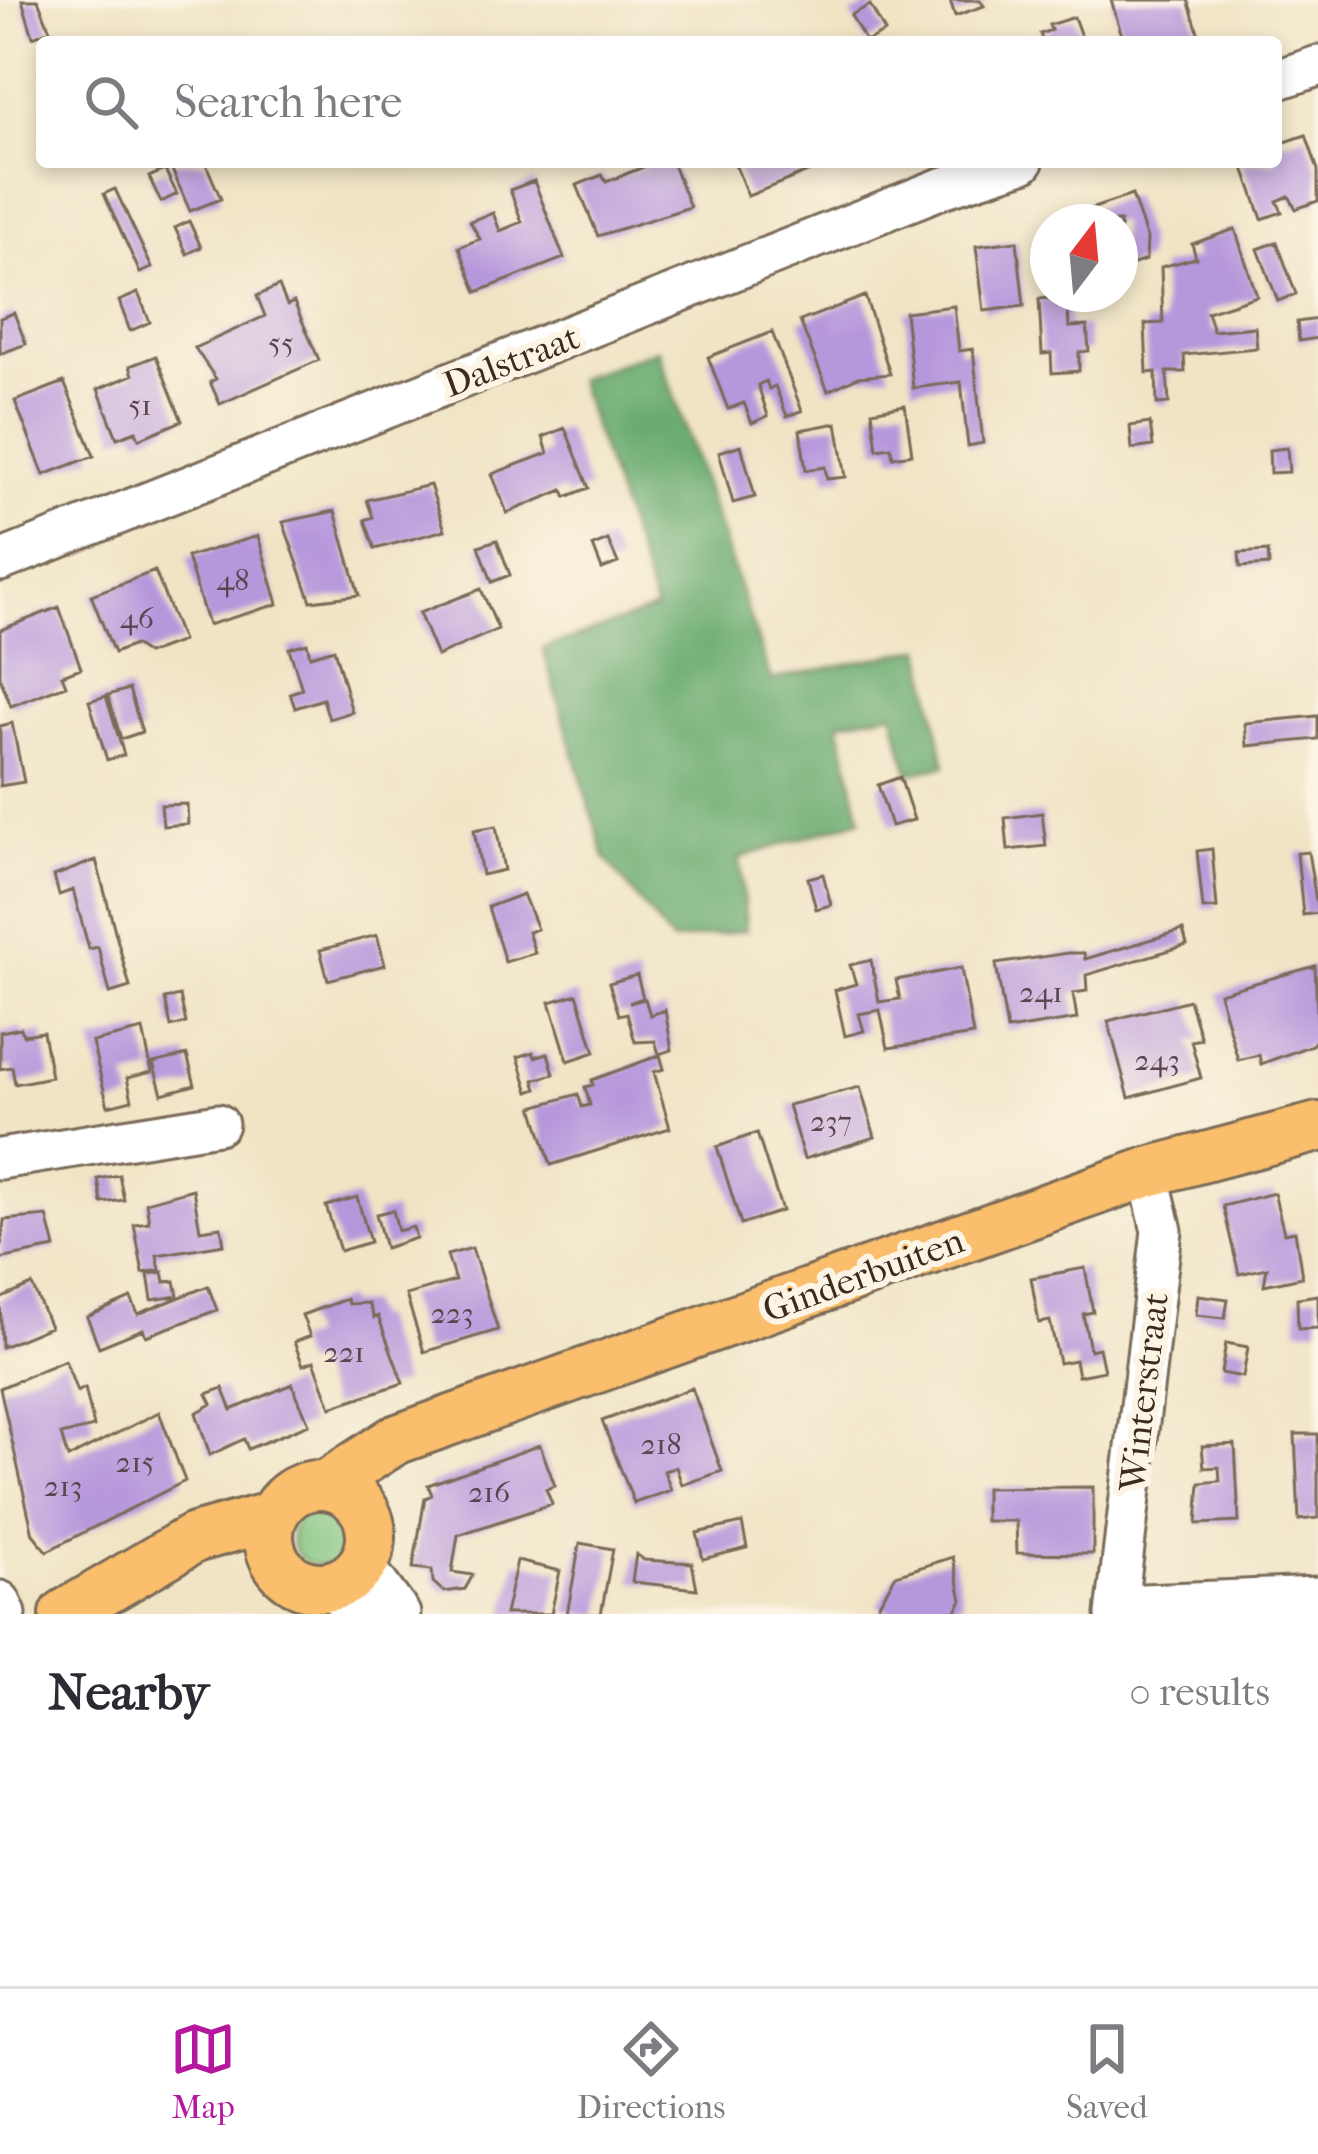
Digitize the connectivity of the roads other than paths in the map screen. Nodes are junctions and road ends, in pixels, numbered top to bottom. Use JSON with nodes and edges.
{"nodes":[{"id":1,"x":1318,"y":66,"type":"edge"},
{"id":2,"x":1282,"y":78,"type":"edge"},
{"id":3,"x":1005,"y":168,"type":"edge"},
{"id":4,"x":0,"y":560,"type":"edge"},
{"id":5,"x":218,"y":1124,"type":"dead end"},
{"id":6,"x":1318,"y":1127,"type":"edge"},
{"id":7,"x":0,"y":1159,"type":"edge"},
{"id":8,"x":1148,"y":1172,"type":"junction"},
{"id":9,"x":344,"y":1496,"type":"junction"},
{"id":10,"x":273,"y":1535,"type":"junction"},
{"id":11,"x":345,"y":1576,"type":"junction"},
{"id":12,"x":1318,"y":1597,"type":"edge"},
{"id":13,"x":0,"y":1601,"type":"edge"},
{"id":14,"x":1117,"y":1609,"type":"edge"},
{"id":15,"x":7,"y":1614,"type":"edge"},
{"id":16,"x":65,"y":1614,"type":"edge"},
{"id":17,"x":366,"y":1614,"type":"edge"},
{"id":18,"x":400,"y":1614,"type":"edge"}],
"edges":[{"from":1,"to":2,"type":"street"},
{"from":3,"to":4,"type":"street","name":"Dalstraat"},
{"from":5,"to":7,"type":"street"},
{"from":6,"to":8,"type":"main road","name":"Ginderbuiten"},
{"from":8,"to":9,"type":"main road","name":"Ginderbuiten"},
{"from":8,"to":14,"type":"street","name":"Winterstraat"},
{"from":9,"to":10,"type":"main road","name":"Ginderbuiten"},
{"from":9,"to":11,"type":"main road"},
{"from":10,"to":11,"type":"main road"},
{"from":10,"to":16,"type":"main road"},
{"from":11,"to":17,"type":"street"},
{"from":11,"to":18,"type":"street"},
{"from":12,"to":14,"type":"street"},
{"from":13,"to":15,"type":"street"}]}
